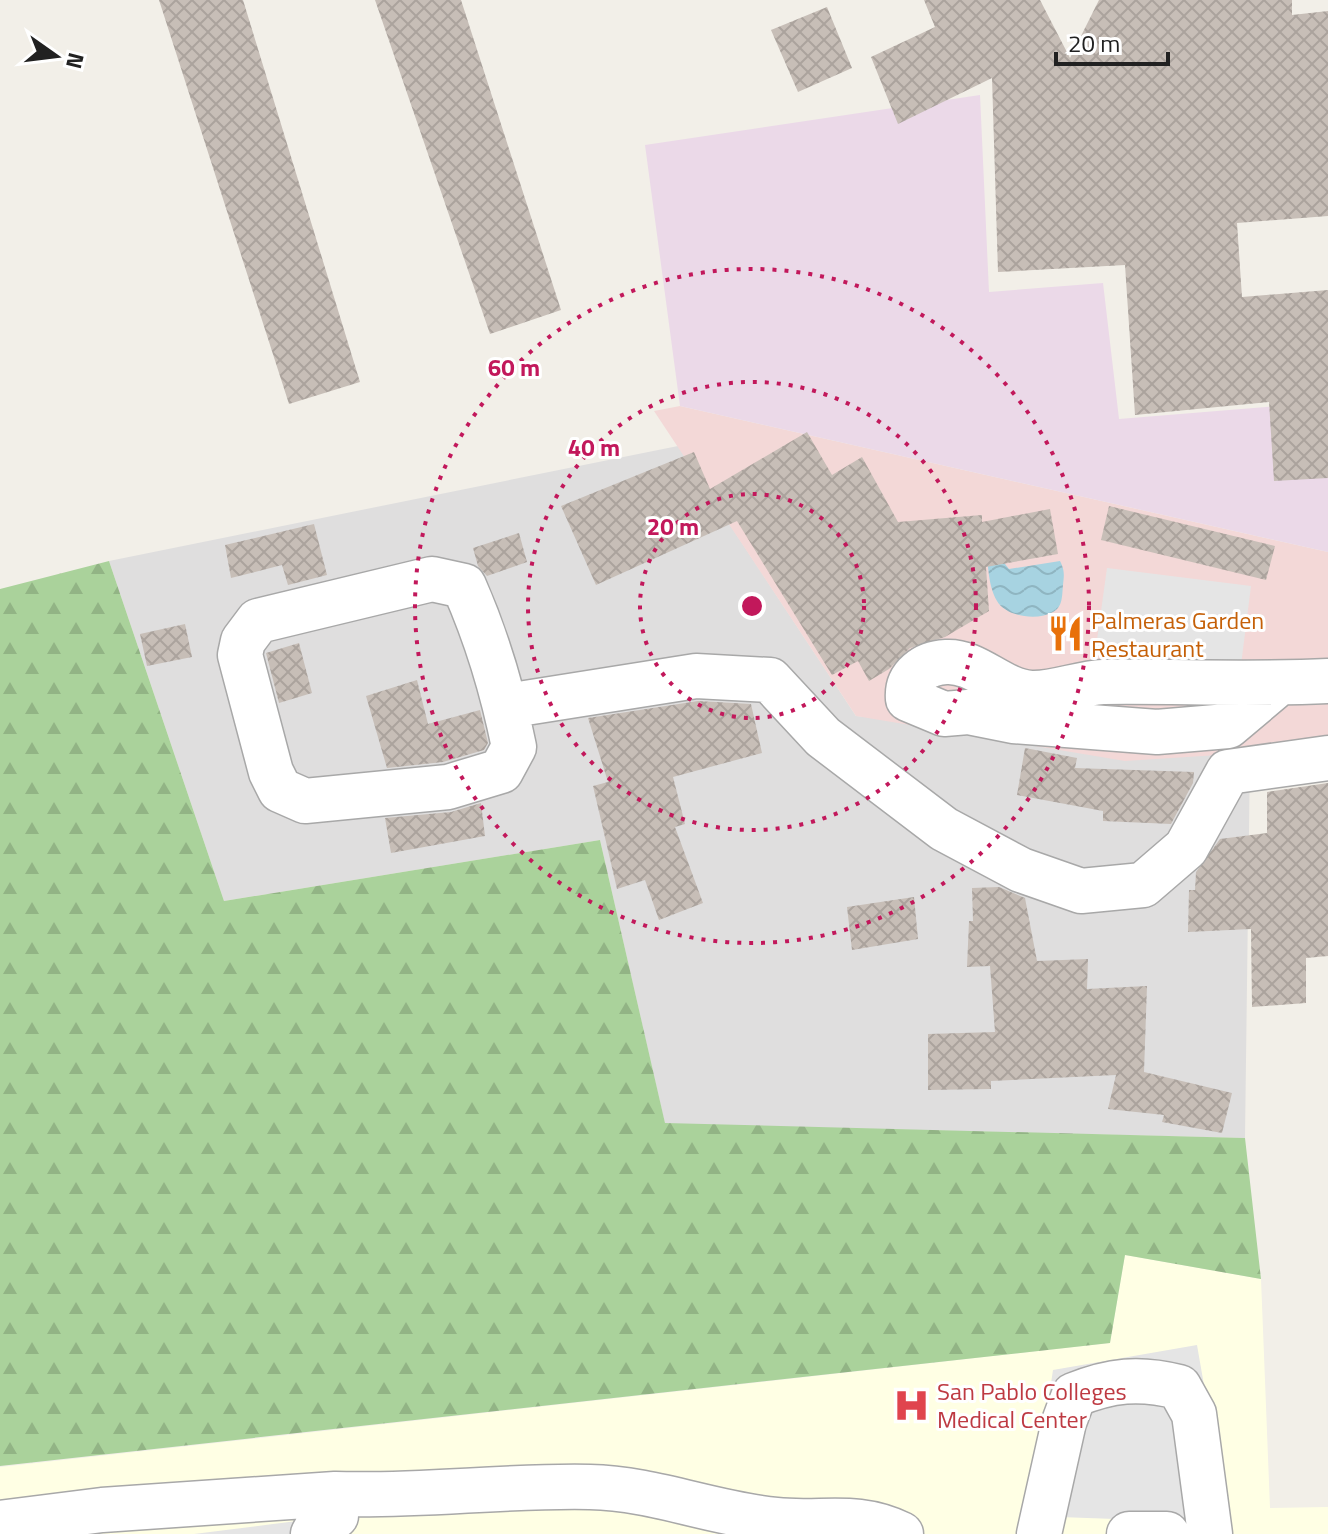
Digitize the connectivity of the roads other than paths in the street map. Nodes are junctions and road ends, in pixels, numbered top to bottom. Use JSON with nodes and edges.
{"nodes":[{"id":1,"x":1328,"y":681,"type":"edge"},
{"id":2,"x":1279,"y":683,"type":"junction"},
{"id":3,"x":506,"y":706,"type":"junction"},
{"id":4,"x":1328,"y":758,"type":"edge"},
{"id":5,"x":336,"y":1514,"type":"edge"},
{"id":6,"x":0,"y":1523,"type":"edge"},
{"id":7,"x":313,"y":1534,"type":"edge"},
{"id":8,"x":901,"y":1534,"type":"edge"},
{"id":9,"x":1039,"y":1534,"type":"edge"},
{"id":10,"x":1129,"y":1534,"type":"edge"},
{"id":11,"x":1160,"y":1534,"type":"edge"},
{"id":12,"x":1167,"y":1534,"type":"edge"},
{"id":13,"x":1210,"y":1534,"type":"edge"}],
"edges":[{"from":1,"to":2,"type":"street"},
{"from":2,"to":2,"type":"street"},
{"from":3,"to":3,"type":"street"},
{"from":3,"to":4,"type":"street"},
{"from":5,"to":6,"type":"street"},
{"from":5,"to":7,"type":"street"},
{"from":5,"to":8,"type":"street"},
{"from":9,"to":13,"type":"street"},
{"from":10,"to":11,"type":"street"},
{"from":11,"to":12,"type":"street"}]}
